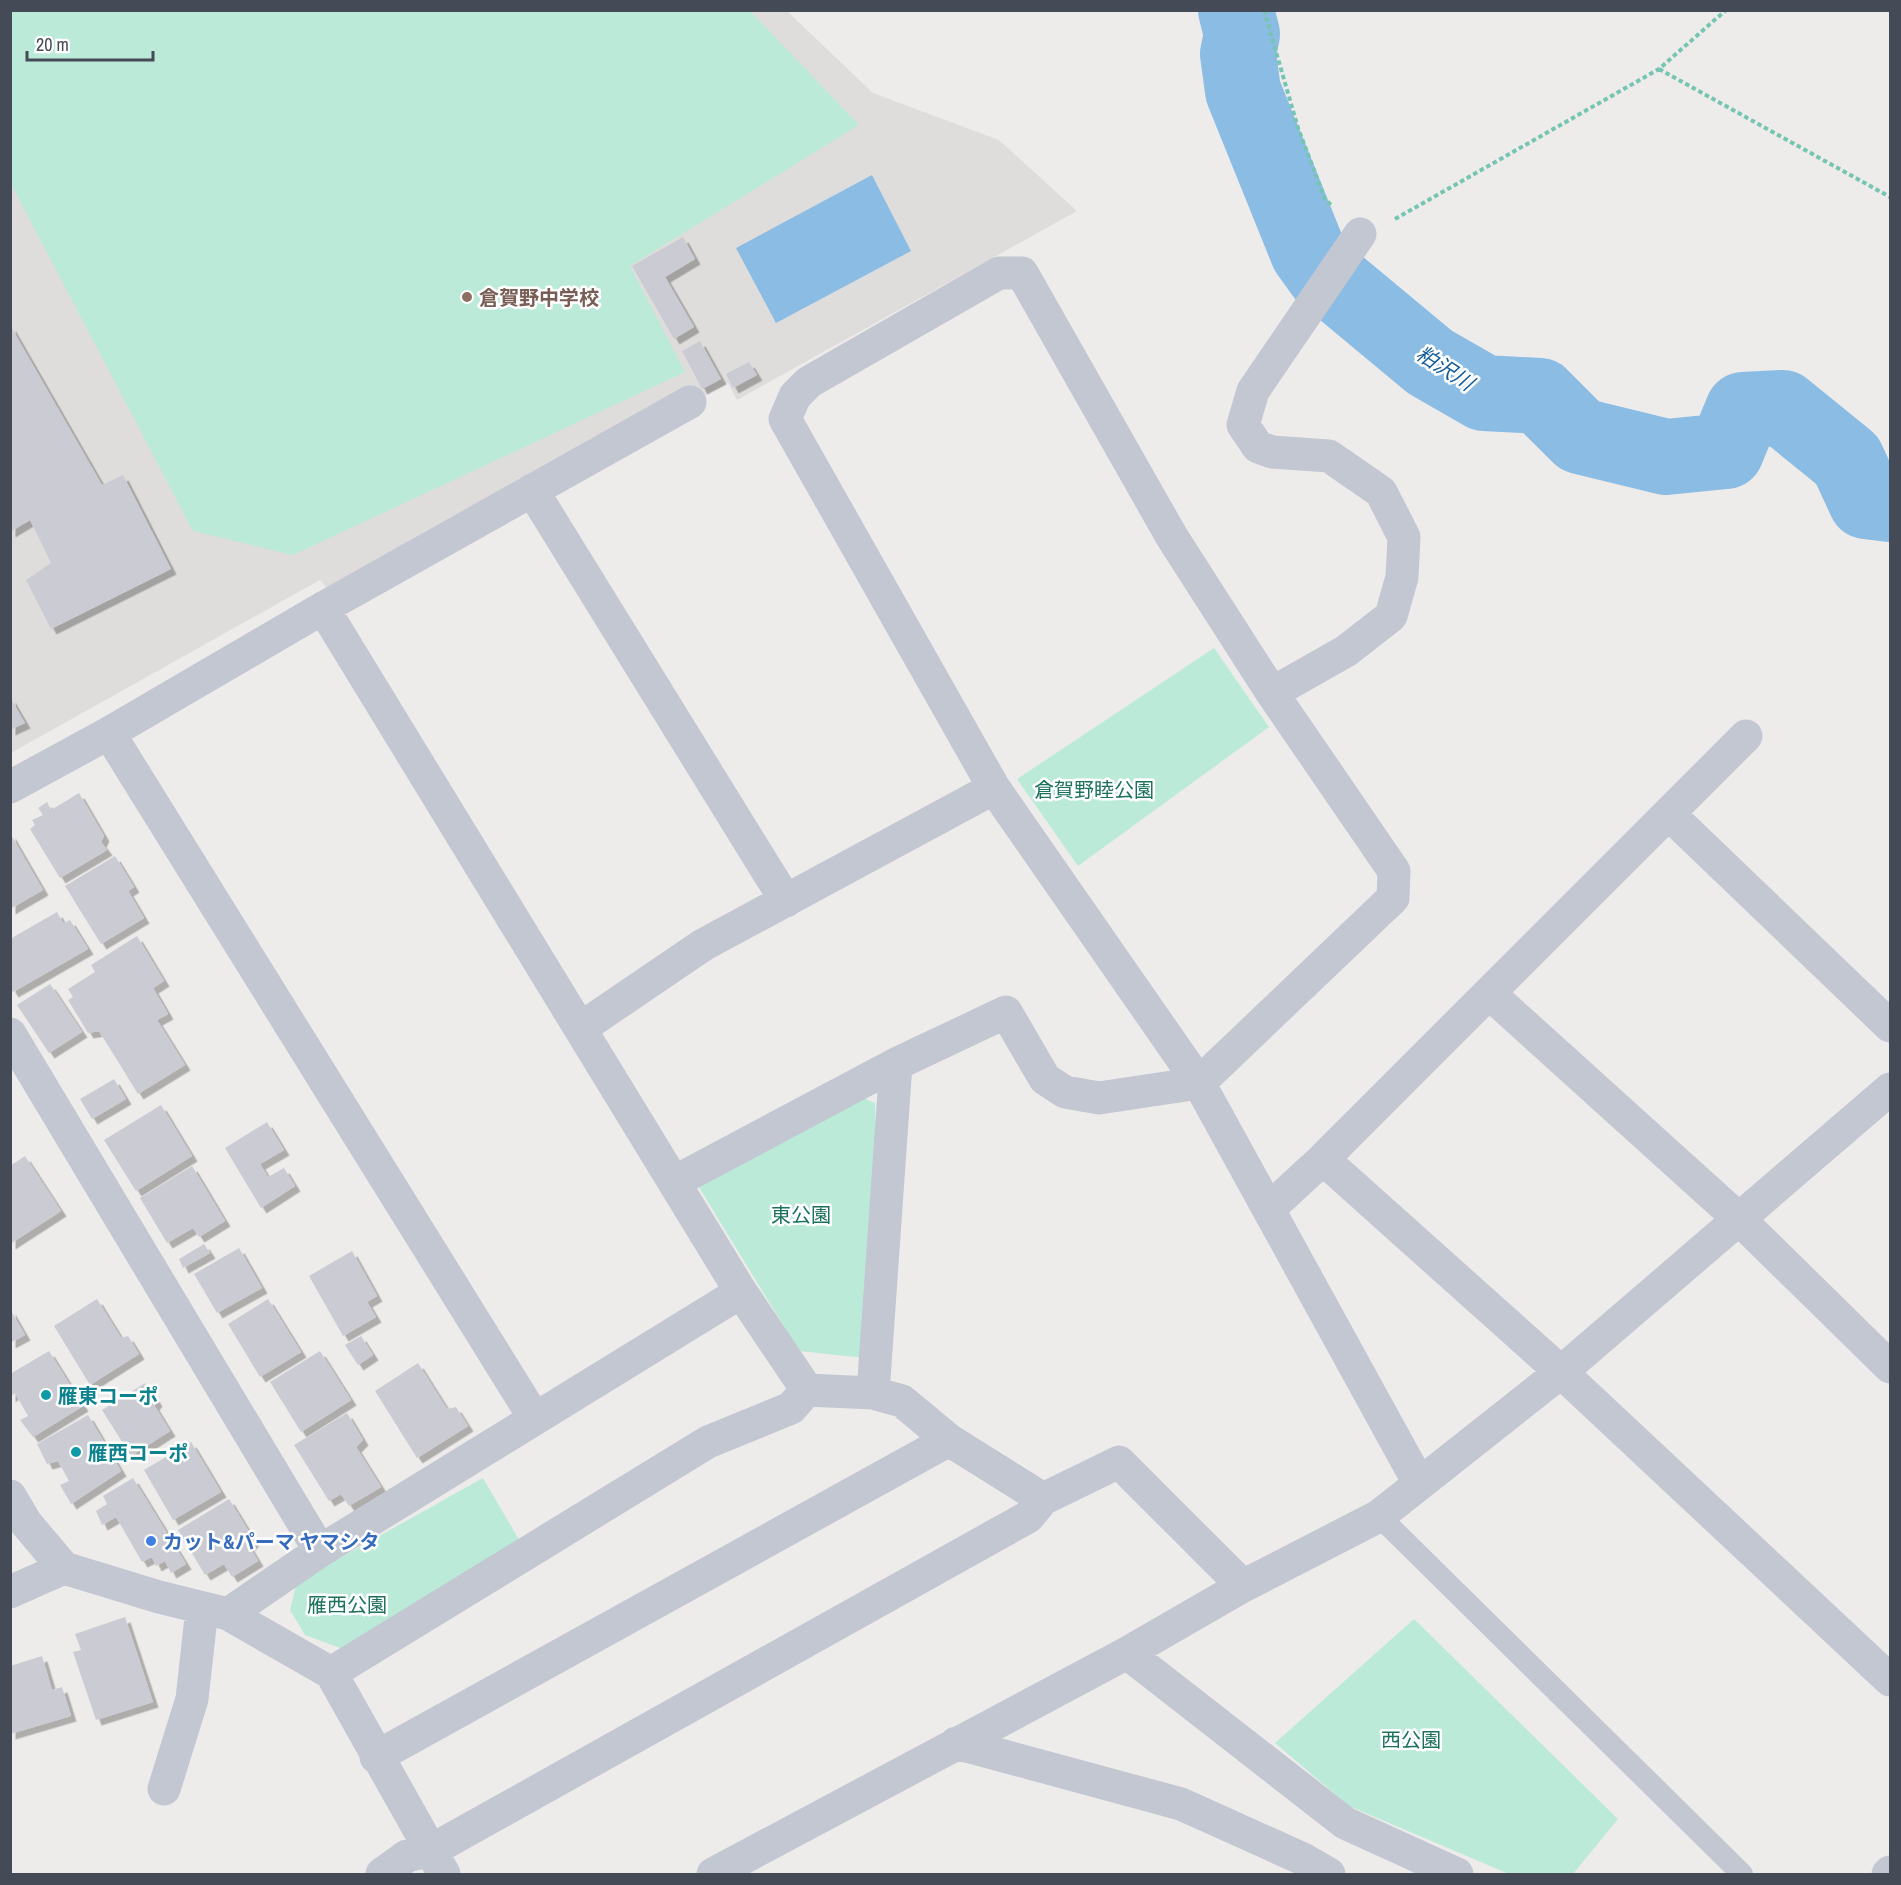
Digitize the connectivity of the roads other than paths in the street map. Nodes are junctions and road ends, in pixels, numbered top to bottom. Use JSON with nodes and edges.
{"nodes":[{"id":1,"x":1360,"y":234,"type":"road end"},
{"id":2,"x":690,"y":402,"type":"dead end"},
{"id":3,"x":532,"y":490,"type":"junction"},
{"id":4,"x":322,"y":608,"type":"junction"},
{"id":5,"x":1272,"y":693,"type":"junction"},
{"id":6,"x":109,"y":733,"type":"junction"},
{"id":7,"x":1746,"y":736,"type":"dead end"},
{"id":8,"x":10,"y":787,"type":"edge"},
{"id":9,"x":994,"y":788,"type":"junction"},
{"id":10,"x":1669,"y":814,"type":"junction"},
{"id":11,"x":786,"y":901,"type":"junction"},
{"id":12,"x":1489,"y":993,"type":"junction"},
{"id":13,"x":1890,"y":1026,"type":"edge"},
{"id":14,"x":581,"y":1028,"type":"junction"},
{"id":15,"x":10,"y":1034,"type":"edge"},
{"id":16,"x":896,"y":1064,"type":"junction"},
{"id":17,"x":1199,"y":1083,"type":"junction"},
{"id":18,"x":1890,"y":1089,"type":"edge"},
{"id":19,"x":1323,"y":1159,"type":"junction"},
{"id":20,"x":676,"y":1181,"type":"junction"},
{"id":21,"x":1269,"y":1209,"type":"junction"},
{"id":22,"x":1739,"y":1220,"type":"junction"},
{"id":23,"x":741,"y":1292,"type":"junction"},
{"id":24,"x":1890,"y":1367,"type":"edge"},
{"id":25,"x":1561,"y":1372,"type":"junction"},
{"id":26,"x":807,"y":1390,"type":"junction"},
{"id":27,"x":873,"y":1393,"type":"junction"},
{"id":28,"x":535,"y":1419,"type":"junction"},
{"id":29,"x":949,"y":1440,"type":"junction"},
{"id":30,"x":1419,"y":1483,"type":"junction"},
{"id":31,"x":10,"y":1496,"type":"edge"},
{"id":32,"x":1043,"y":1499,"type":"junction"},
{"id":33,"x":1379,"y":1516,"type":"junction"},
{"id":34,"x":320,"y":1551,"type":"junction"},
{"id":35,"x":64,"y":1568,"type":"junction"},
{"id":36,"x":1243,"y":1586,"type":"junction"},
{"id":37,"x":10,"y":1592,"type":"edge"},
{"id":38,"x":215,"y":1611,"type":"junction"},
{"id":39,"x":1126,"y":1653,"type":"junction"},
{"id":40,"x":331,"y":1673,"type":"junction"},
{"id":41,"x":1890,"y":1680,"type":"edge"},
{"id":42,"x":956,"y":1743,"type":"junction"},
{"id":43,"x":376,"y":1757,"type":"junction"},
{"id":44,"x":164,"y":1789,"type":"dead end"},
{"id":45,"x":438,"y":1862,"type":"edge"},
{"id":46,"x":382,"y":1875,"type":"edge"},
{"id":47,"x":713,"y":1875,"type":"edge"},
{"id":48,"x":1329,"y":1875,"type":"edge"},
{"id":49,"x":1457,"y":1875,"type":"edge"},
{"id":50,"x":1742,"y":1875,"type":"edge"}],
"edges":[{"from":1,"to":5,"type":"street"},
{"from":2,"to":3,"type":"street"},
{"from":3,"to":4,"type":"street"},
{"from":3,"to":11,"type":"street"},
{"from":4,"to":6,"type":"street"},
{"from":4,"to":14,"type":"street"},
{"from":5,"to":9,"type":"street"},
{"from":5,"to":17,"type":"street"},
{"from":6,"to":8,"type":"street"},
{"from":6,"to":28,"type":"street"},
{"from":7,"to":10,"type":"street"},
{"from":9,"to":11,"type":"street"},
{"from":9,"to":17,"type":"street"},
{"from":10,"to":12,"type":"street"},
{"from":10,"to":13,"type":"street"},
{"from":11,"to":14,"type":"street"},
{"from":12,"to":19,"type":"street"},
{"from":12,"to":22,"type":"street"},
{"from":14,"to":20,"type":"street"},
{"from":15,"to":34,"type":"street"},
{"from":16,"to":17,"type":"street"},
{"from":16,"to":20,"type":"street"},
{"from":16,"to":27,"type":"street"},
{"from":17,"to":21,"type":"street"},
{"from":18,"to":22,"type":"street"},
{"from":19,"to":21,"type":"street"},
{"from":19,"to":25,"type":"street"},
{"from":20,"to":23,"type":"street"},
{"from":21,"to":30,"type":"street"},
{"from":22,"to":24,"type":"street"},
{"from":22,"to":25,"type":"street"},
{"from":23,"to":26,"type":"street"},
{"from":23,"to":28,"type":"street"},
{"from":25,"to":30,"type":"street"},
{"from":25,"to":41,"type":"street"},
{"from":26,"to":27,"type":"street"},
{"from":26,"to":40,"type":"street"},
{"from":27,"to":29,"type":"street"},
{"from":28,"to":34,"type":"street"},
{"from":29,"to":32,"type":"street"},
{"from":29,"to":43,"type":"street"},
{"from":30,"to":33,"type":"street"},
{"from":31,"to":35,"type":"street"},
{"from":32,"to":36,"type":"street"},
{"from":32,"to":45,"type":"street"},
{"from":33,"to":36,"type":"street"},
{"from":33,"to":50,"type":"lane"},
{"from":34,"to":38,"type":"street"},
{"from":35,"to":37,"type":"street"},
{"from":35,"to":38,"type":"street"},
{"from":36,"to":39,"type":"street"},
{"from":38,"to":40,"type":"street"},
{"from":38,"to":44,"type":"street"},
{"from":39,"to":42,"type":"street"},
{"from":39,"to":49,"type":"street"},
{"from":40,"to":43,"type":"street"},
{"from":42,"to":47,"type":"street"},
{"from":42,"to":48,"type":"street"},
{"from":43,"to":45,"type":"street"},
{"from":45,"to":46,"type":"street"}]}
